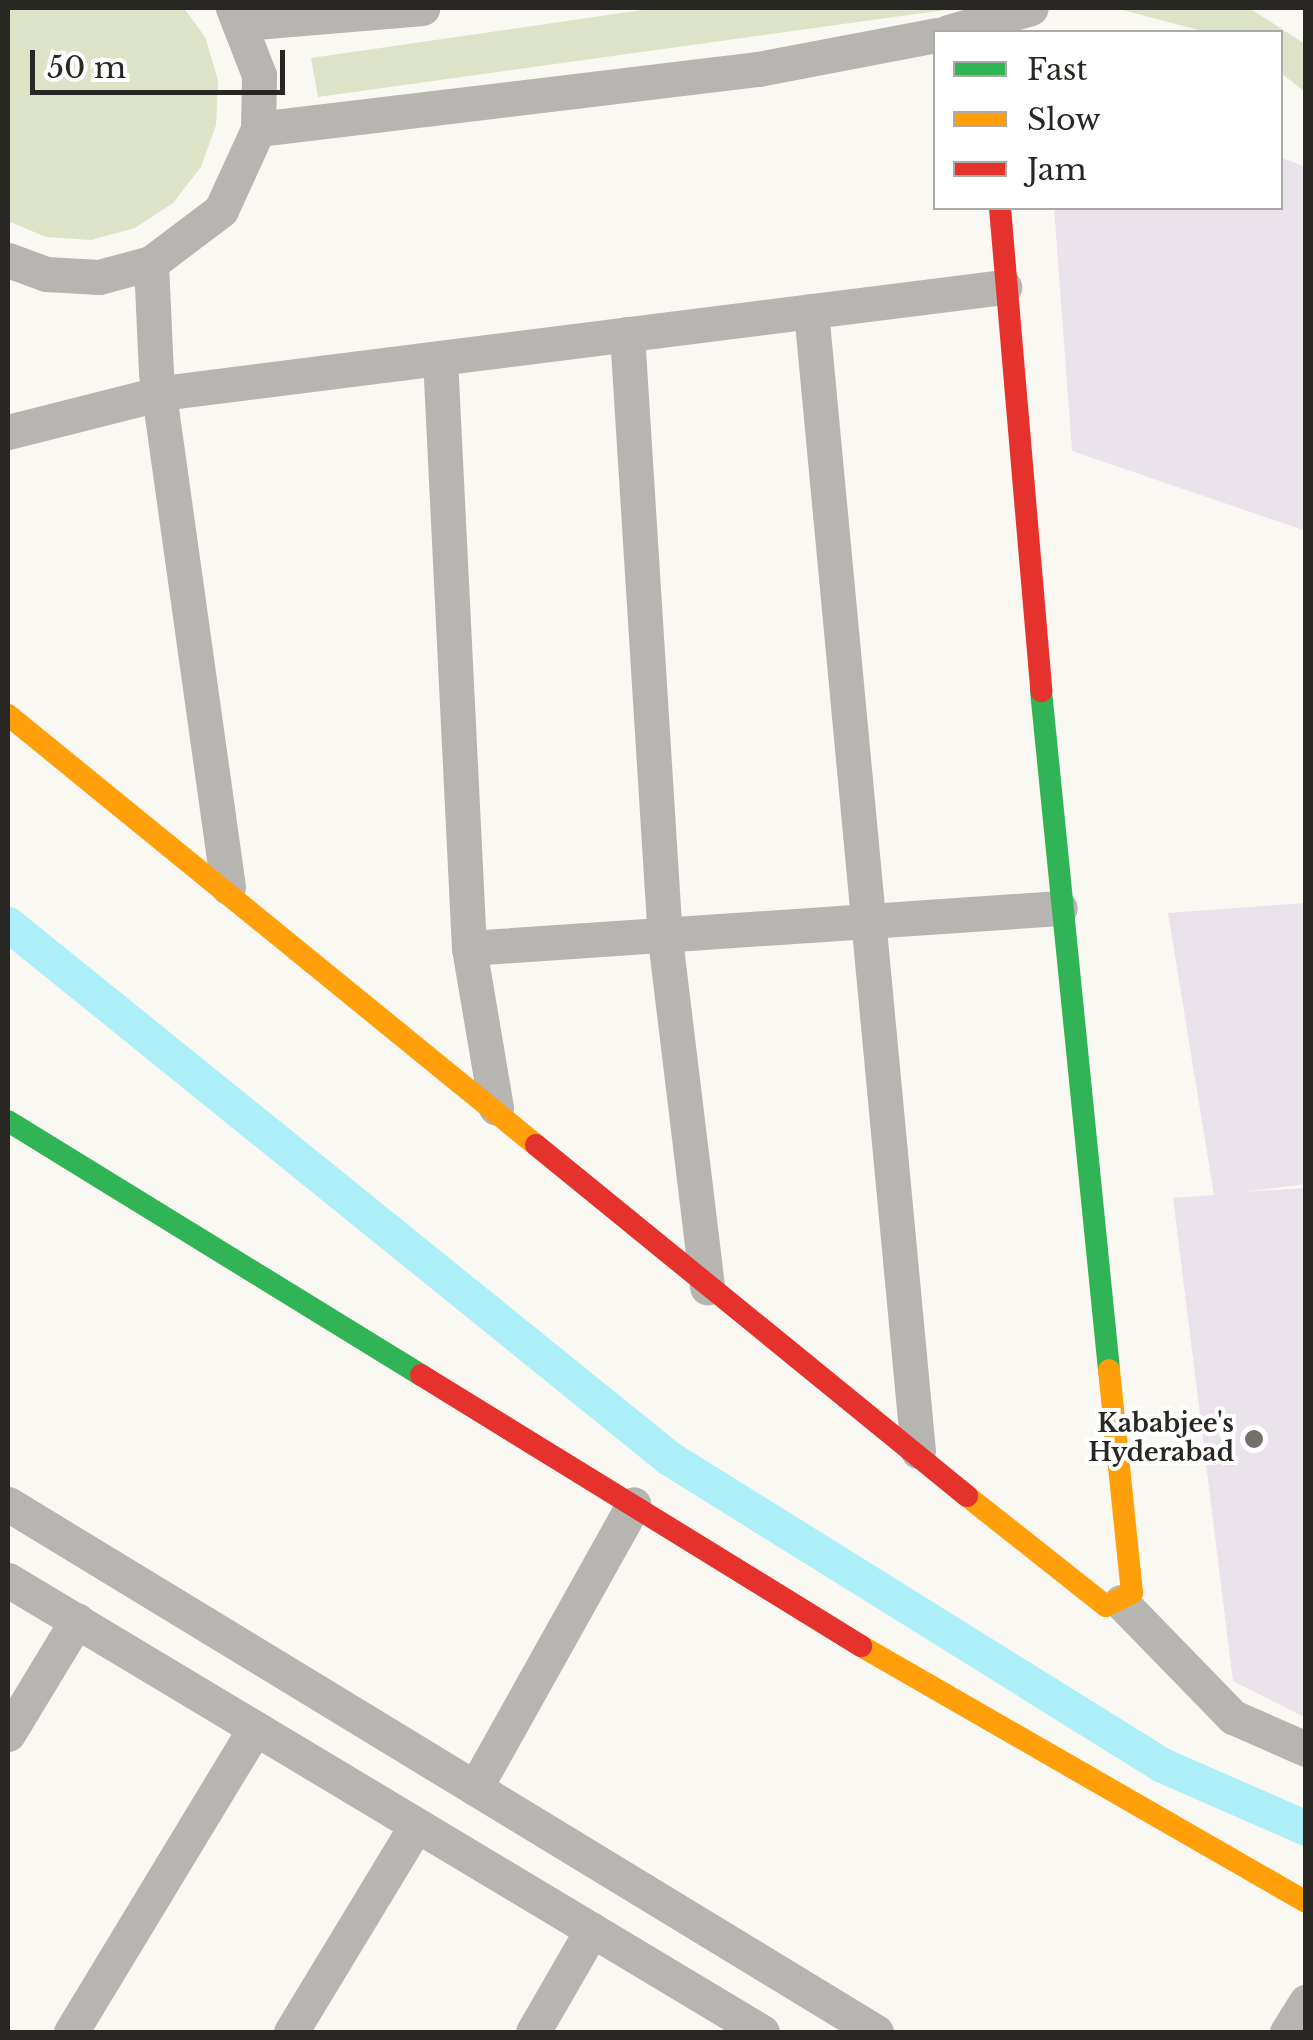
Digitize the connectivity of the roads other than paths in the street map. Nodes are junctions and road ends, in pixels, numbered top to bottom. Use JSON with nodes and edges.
{"nodes":[{"id":1,"x":422,"y":8,"type":"edge"},
{"id":2,"x":1031,"y":8,"type":"edge"},
{"id":3,"x":239,"y":16,"type":"edge"},
{"id":4,"x":988,"y":22,"type":"edge"},
{"id":5,"x":956,"y":30,"type":"edge"},
{"id":6,"x":933,"y":36,"type":"edge"},
{"id":7,"x":258,"y":129,"type":"junction"},
{"id":8,"x":1000,"y":210,"type":"edge"},
{"id":9,"x":8,"y":260,"type":"edge"},
{"id":10,"x":151,"y":263,"type":"junction"},
{"id":11,"x":1004,"y":287,"type":"junction"},
{"id":12,"x":811,"y":311,"type":"junction"},
{"id":13,"x":628,"y":334,"type":"junction"},
{"id":14,"x":440,"y":358,"type":"junction"},
{"id":15,"x":162,"y":393,"type":"junction"},
{"id":16,"x":8,"y":432,"type":"edge"},
{"id":17,"x":8,"y":715,"type":"edge"},
{"id":18,"x":228,"y":887,"type":"junction"},
{"id":19,"x":1060,"y":908,"type":"junction"},
{"id":20,"x":862,"y":916,"type":"junction"},
{"id":21,"x":665,"y":939,"type":"junction"},
{"id":22,"x":469,"y":948,"type":"junction"},
{"id":23,"x":496,"y":1108,"type":"junction"},
{"id":24,"x":8,"y":1122,"type":"edge"},
{"id":25,"x":707,"y":1287,"type":"junction"},
{"id":26,"x":918,"y":1452,"type":"junction"},
{"id":27,"x":8,"y":1504,"type":"edge"},
{"id":28,"x":634,"y":1504,"type":"junction"},
{"id":29,"x":8,"y":1580,"type":"edge"},
{"id":30,"x":1120,"y":1602,"type":"junction"},
{"id":31,"x":76,"y":1620,"type":"junction"},
{"id":32,"x":254,"y":1728,"type":"junction"},
{"id":33,"x":8,"y":1734,"type":"edge"},
{"id":34,"x":1306,"y":1749,"type":"edge"},
{"id":35,"x":475,"y":1788,"type":"junction"},
{"id":36,"x":415,"y":1827,"type":"junction"},
{"id":37,"x":1306,"y":1902,"type":"edge"},
{"id":38,"x":592,"y":1930,"type":"junction"},
{"id":39,"x":1306,"y":2001,"type":"edge"},
{"id":40,"x":70,"y":2032,"type":"edge"},
{"id":41,"x":292,"y":2032,"type":"edge"},
{"id":42,"x":533,"y":2032,"type":"edge"},
{"id":43,"x":762,"y":2032,"type":"edge"},
{"id":44,"x":876,"y":2032,"type":"edge"},
{"id":45,"x":1288,"y":2032,"type":"edge"}],
"edges":[{"from":1,"to":3,"type":"street"},
{"from":2,"to":4,"type":"street"},
{"from":3,"to":7,"type":"street"},
{"from":4,"to":5,"type":"street"},
{"from":6,"to":7,"type":"street"},
{"from":7,"to":10,"type":"street"},
{"from":8,"to":11,"type":"street"},
{"from":9,"to":10,"type":"street"},
{"from":10,"to":15,"type":"street"},
{"from":11,"to":12,"type":"street"},
{"from":11,"to":19,"type":"street"},
{"from":12,"to":13,"type":"street"},
{"from":12,"to":20,"type":"street"},
{"from":13,"to":14,"type":"street"},
{"from":13,"to":21,"type":"street"},
{"from":14,"to":15,"type":"street"},
{"from":14,"to":22,"type":"street"},
{"from":15,"to":16,"type":"street"},
{"from":15,"to":18,"type":"street"},
{"from":17,"to":18,"type":"street"},
{"from":18,"to":23,"type":"street"},
{"from":19,"to":20,"type":"street"},
{"from":19,"to":30,"type":"street"},
{"from":20,"to":21,"type":"street"},
{"from":20,"to":26,"type":"street"},
{"from":21,"to":22,"type":"street"},
{"from":21,"to":25,"type":"street"},
{"from":22,"to":23,"type":"street"},
{"from":23,"to":25,"type":"street"},
{"from":24,"to":28,"type":"street"},
{"from":25,"to":26,"type":"street"},
{"from":26,"to":30,"type":"street"},
{"from":27,"to":35,"type":"street"},
{"from":28,"to":35,"type":"street"},
{"from":28,"to":37,"type":"street"},
{"from":29,"to":31,"type":"street"},
{"from":30,"to":34,"type":"street"},
{"from":31,"to":32,"type":"street"},
{"from":31,"to":33,"type":"street"},
{"from":32,"to":36,"type":"street"},
{"from":32,"to":40,"type":"street"},
{"from":35,"to":44,"type":"street"},
{"from":36,"to":38,"type":"street"},
{"from":36,"to":41,"type":"street"},
{"from":38,"to":42,"type":"street"},
{"from":38,"to":43,"type":"street"},
{"from":39,"to":45,"type":"street"}]}
